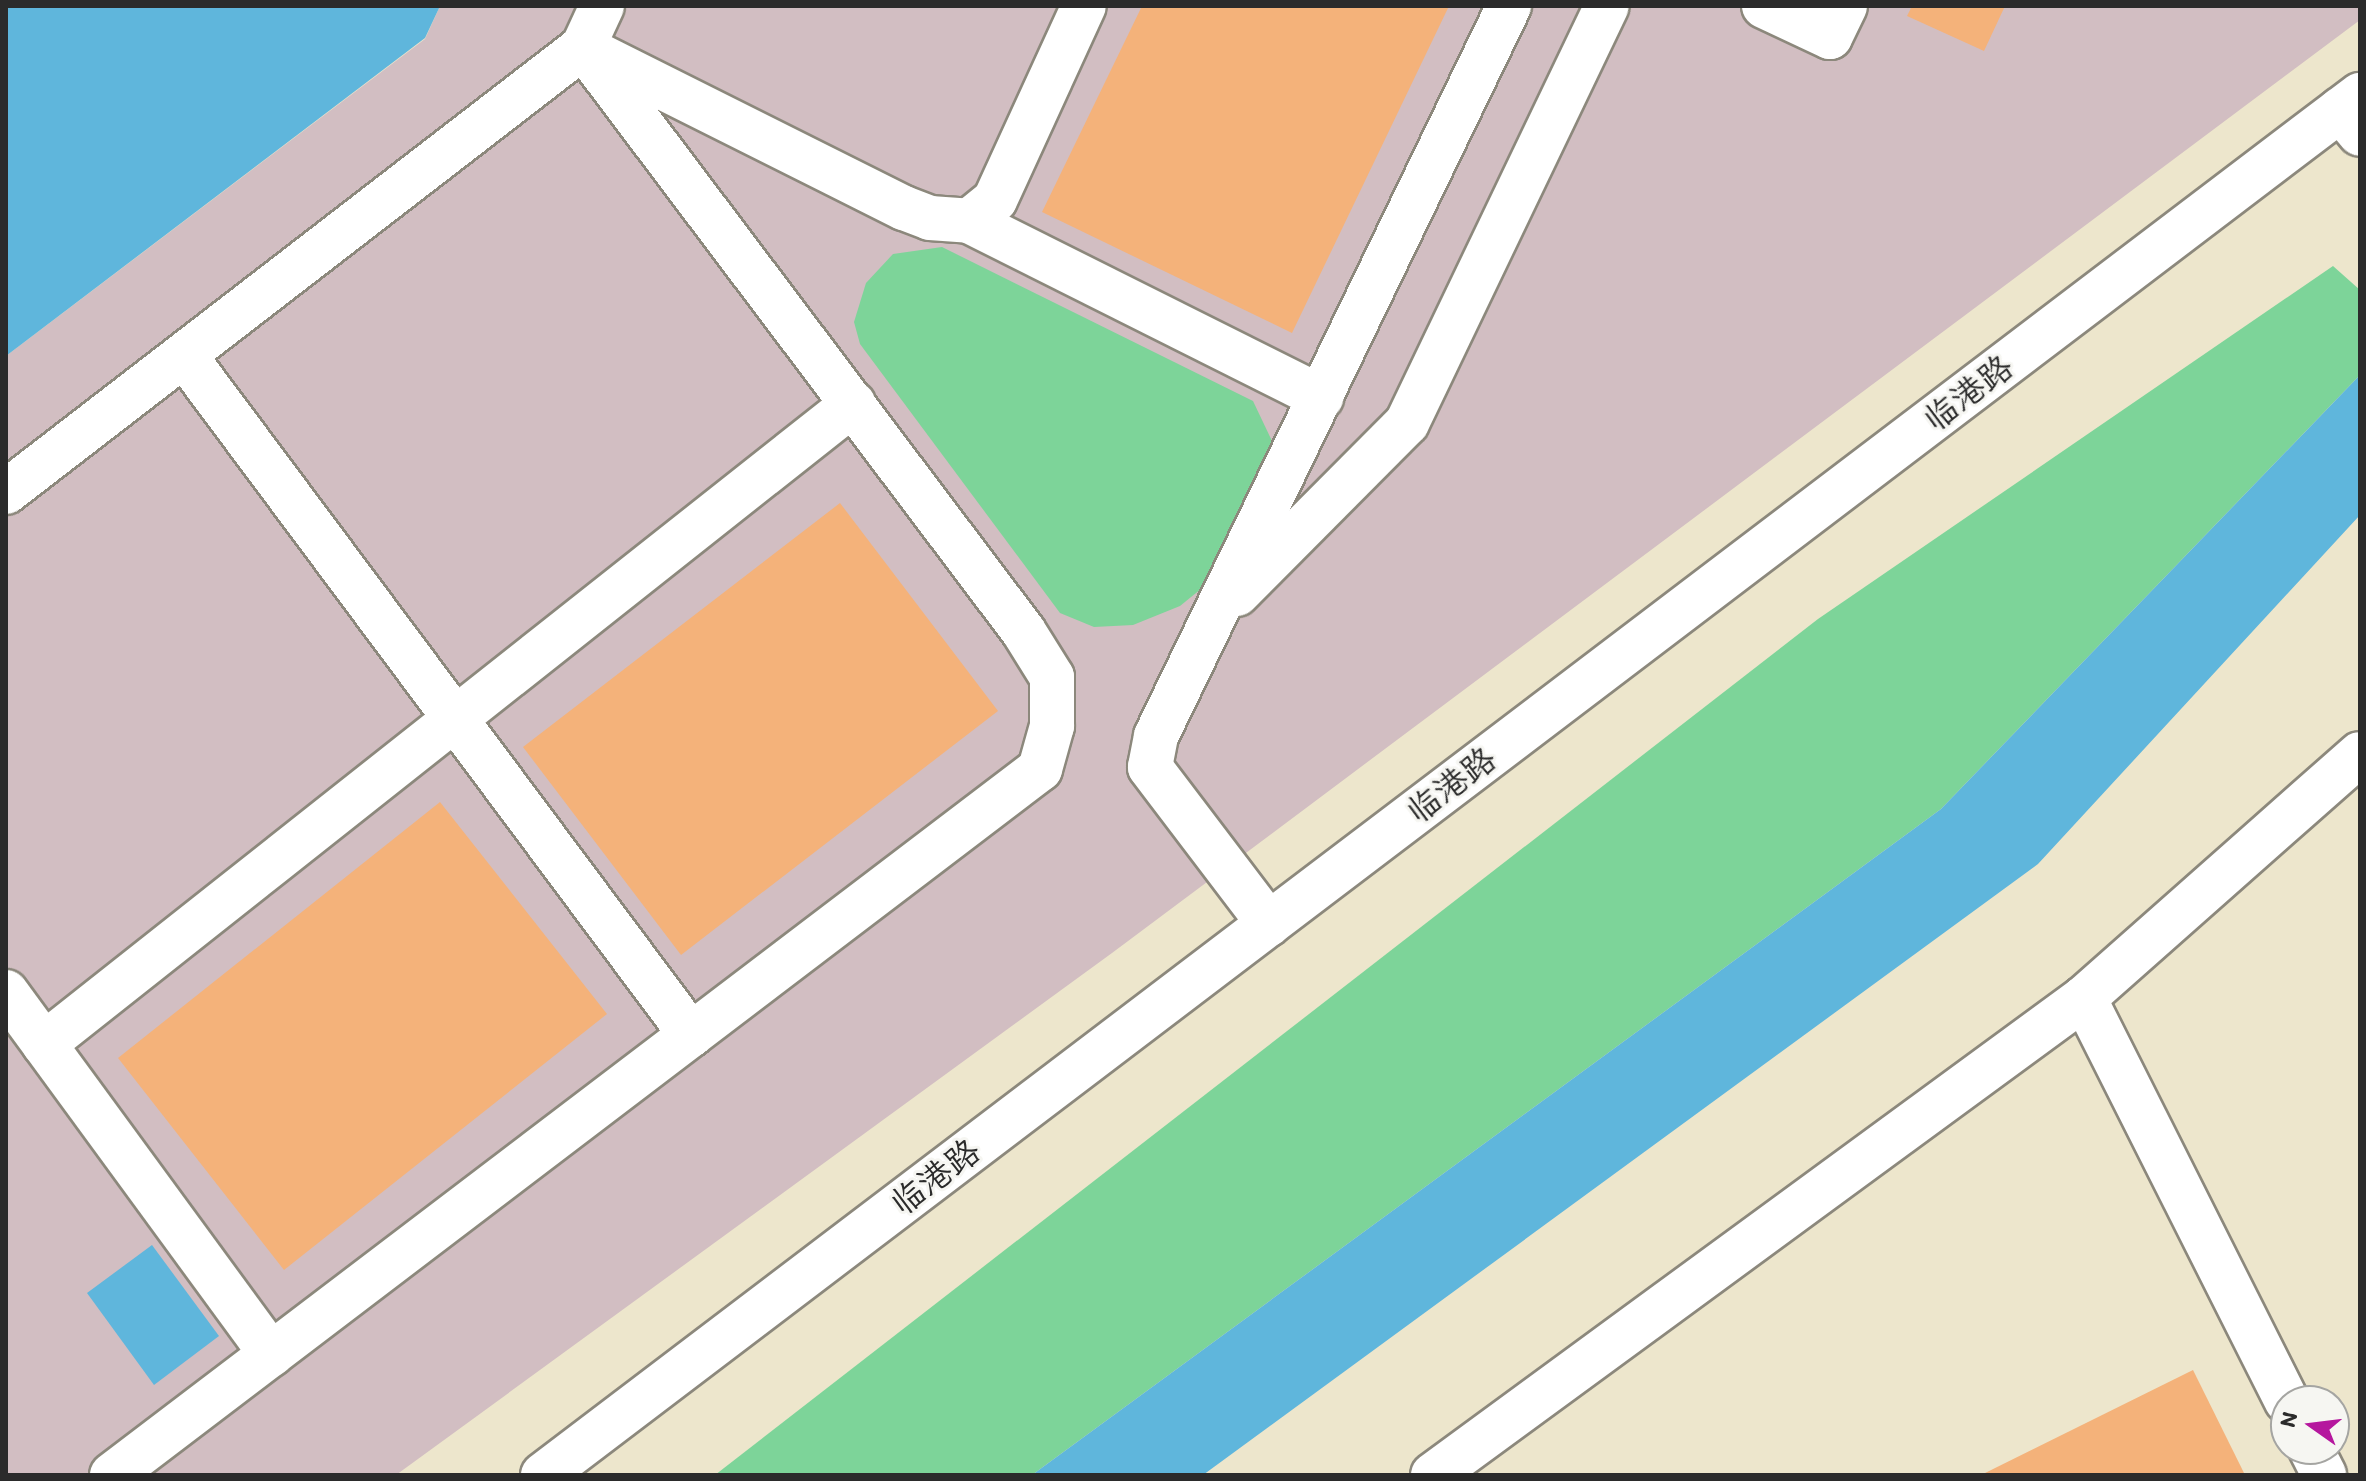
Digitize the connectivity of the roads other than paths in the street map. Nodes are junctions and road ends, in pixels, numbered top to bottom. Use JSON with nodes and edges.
{"nodes":[{"id":1,"x":602,"y":6,"type":"edge"},
{"id":2,"x":1084,"y":6,"type":"edge"},
{"id":3,"x":1509,"y":6,"type":"edge"},
{"id":4,"x":1607,"y":6,"type":"edge"},
{"id":5,"x":1764,"y":6,"type":"edge"},
{"id":6,"x":1845,"y":6,"type":"edge"},
{"id":7,"x":583,"y":47,"type":"junction"},
{"id":8,"x":2353,"y":113,"type":"edge"},
{"id":9,"x":969,"y":221,"type":"junction"},
{"id":10,"x":184,"y":355,"type":"junction"},
{"id":11,"x":1321,"y":397,"type":"junction"},
{"id":12,"x":853,"y":404,"type":"junction"},
{"id":13,"x":6,"y":492,"type":"edge"},
{"id":14,"x":1210,"y":621,"type":"junction"},
{"id":15,"x":455,"y":719,"type":"junction"},
{"id":16,"x":2360,"y":754,"type":"edge"},
{"id":17,"x":1269,"y":924,"type":"junction"},
{"id":18,"x":6,"y":992,"type":"edge"},
{"id":19,"x":2084,"y":998,"type":"junction"},
{"id":20,"x":691,"y":1035,"type":"junction"},
{"id":21,"x":44,"y":1044,"type":"junction"},
{"id":22,"x":271,"y":1354,"type":"junction"},
{"id":23,"x":2279,"y":1385,"type":"edge"},
{"id":24,"x":112,"y":1475,"type":"edge"},
{"id":25,"x":543,"y":1475,"type":"edge"},
{"id":26,"x":1433,"y":1475,"type":"edge"}],
"edges":[{"from":1,"to":7,"type":"main road"},
{"from":2,"to":9,"type":"main road"},
{"from":3,"to":11,"type":"main road"},
{"from":4,"to":14,"type":"main road"},
{"from":5,"to":6,"type":"main road"},
{"from":7,"to":9,"type":"main road"},
{"from":7,"to":10,"type":"main road"},
{"from":7,"to":12,"type":"main road"},
{"from":8,"to":17,"type":"main road","name":"临港路"},
{"from":9,"to":11,"type":"main road"},
{"from":10,"to":13,"type":"main road"},
{"from":10,"to":15,"type":"main road"},
{"from":11,"to":14,"type":"main road"},
{"from":12,"to":15,"type":"main road"},
{"from":12,"to":20,"type":"main road"},
{"from":14,"to":17,"type":"main road"},
{"from":15,"to":20,"type":"main road"},
{"from":15,"to":21,"type":"main road"},
{"from":16,"to":19,"type":"main road"},
{"from":17,"to":25,"type":"main road","name":"临港路"},
{"from":18,"to":21,"type":"main road"},
{"from":19,"to":23,"type":"main road"},
{"from":19,"to":26,"type":"main road"},
{"from":20,"to":22,"type":"main road"},
{"from":21,"to":22,"type":"main road"},
{"from":22,"to":24,"type":"main road"}]}
